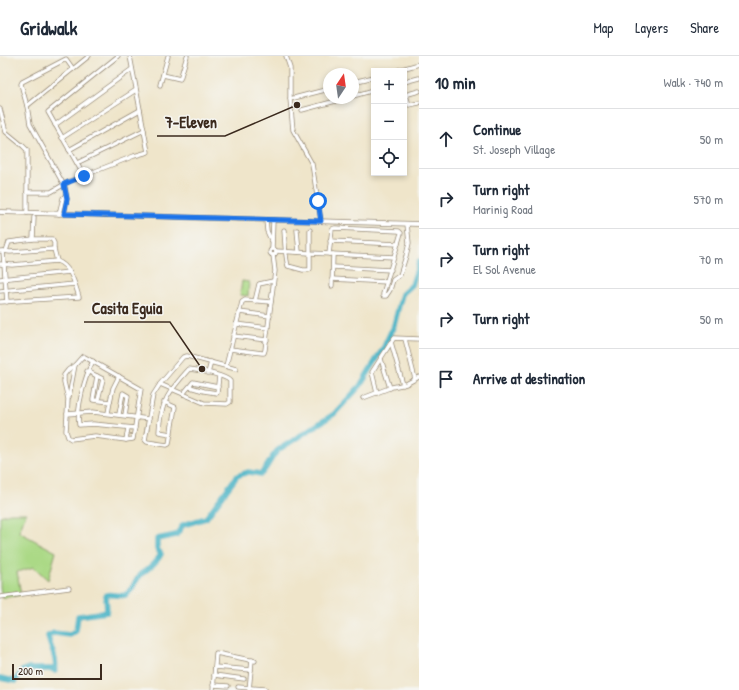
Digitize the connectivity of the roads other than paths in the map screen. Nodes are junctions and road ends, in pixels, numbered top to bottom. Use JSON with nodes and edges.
{"nodes":[{"id":1,"x":88,"y":56,"type":"edge"},
{"id":2,"x":118,"y":56,"type":"edge"},
{"id":3,"x":130,"y":56,"type":"edge"},
{"id":4,"x":168,"y":56,"type":"edge"},
{"id":5,"x":187,"y":56,"type":"edge"},
{"id":6,"x":286,"y":56,"type":"edge"},
{"id":7,"x":419,"y":64,"type":"edge"},
{"id":8,"x":405,"y":68,"type":"edge"},
{"id":9,"x":73,"y":69,"type":"junction"},
{"id":10,"x":132,"y":69,"type":"junction"},
{"id":11,"x":163,"y":75,"type":"junction"},
{"id":12,"x":371,"y":78,"type":"edge"},
{"id":13,"x":419,"y":78,"type":"edge"},
{"id":14,"x":359,"y":81,"type":"edge"},
{"id":15,"x":407,"y":81,"type":"edge"},
{"id":16,"x":160,"y":86,"type":"dead end"},
{"id":17,"x":136,"y":90,"type":"junction"},
{"id":18,"x":323,"y":91,"type":"edge"},
{"id":19,"x":371,"y":91,"type":"edge"},
{"id":20,"x":419,"y":91,"type":"edge"},
{"id":21,"x":359,"y":94,"type":"edge"},
{"id":22,"x":407,"y":94,"type":"edge"},
{"id":23,"x":290,"y":99,"type":"junction"},
{"id":24,"x":407,"y":100,"type":"edge"},
{"id":25,"x":419,"y":103,"type":"edge"},
{"id":26,"x":324,"y":104,"type":"edge"},
{"id":27,"x":27,"y":106,"type":"junction"},
{"id":28,"x":0,"y":109,"type":"edge"},
{"id":29,"x":140,"y":110,"type":"junction"},
{"id":30,"x":302,"y":110,"type":"dead end"},
{"id":31,"x":55,"y":125,"type":"junction"},
{"id":32,"x":144,"y":130,"type":"junction"},
{"id":33,"x":0,"y":132,"type":"edge"},
{"id":34,"x":6,"y":132,"type":"junction"},
{"id":35,"x":62,"y":138,"type":"junction"},
{"id":36,"x":70,"y":150,"type":"junction"},
{"id":37,"x":77,"y":163,"type":"junction"},
{"id":38,"x":84,"y":176,"type":"junction"},
{"id":39,"x":64,"y":184,"type":"junction"},
{"id":40,"x":27,"y":192,"type":"junction"},
{"id":41,"x":0,"y":212,"type":"edge"},
{"id":42,"x":27,"y":213,"type":"junction"},
{"id":43,"x":62,"y":214,"type":"junction"},
{"id":44,"x":34,"y":217,"type":"dead end"},
{"id":45,"x":266,"y":220,"type":"junction"},
{"id":46,"x":273,"y":220,"type":"junction"},
{"id":47,"x":321,"y":221,"type":"junction"},
{"id":48,"x":407,"y":224,"type":"junction"},
{"id":49,"x":419,"y":224,"type":"edge"},
{"id":50,"x":284,"y":230,"type":"dead end"},
{"id":51,"x":297,"y":230,"type":"dead end"},
{"id":52,"x":310,"y":230,"type":"dead end"},
{"id":53,"x":33,"y":239,"type":"junction"},
{"id":54,"x":330,"y":241,"type":"junction"},
{"id":55,"x":271,"y":242,"type":"junction"},
{"id":56,"x":398,"y":244,"type":"junction"},
{"id":57,"x":54,"y":249,"type":"junction"},
{"id":58,"x":3,"y":251,"type":"edge"},
{"id":59,"x":274,"y":252,"type":"junction"},
{"id":60,"x":299,"y":252,"type":"junction"},
{"id":61,"x":286,"y":253,"type":"junction"},
{"id":62,"x":310,"y":253,"type":"junction"},
{"id":63,"x":331,"y":254,"type":"junction"},
{"id":64,"x":394,"y":257,"type":"junction"},
{"id":65,"x":56,"y":261,"type":"junction"},
{"id":66,"x":2,"y":264,"type":"edge"},
{"id":67,"x":333,"y":267,"type":"junction"},
{"id":68,"x":391,"y":270,"type":"junction"},
{"id":69,"x":70,"y":272,"type":"junction"},
{"id":70,"x":0,"y":279,"type":"edge"},
{"id":71,"x":5,"y":279,"type":"junction"},
{"id":72,"x":332,"y":279,"type":"junction"},
{"id":73,"x":274,"y":281,"type":"junction"},
{"id":74,"x":387,"y":282,"type":"junction"},
{"id":75,"x":75,"y":284,"type":"junction"},
{"id":76,"x":332,"y":286,"type":"dead end"},
{"id":77,"x":0,"y":291,"type":"edge"},
{"id":78,"x":6,"y":291,"type":"junction"},
{"id":79,"x":255,"y":301,"type":"junction"},
{"id":80,"x":0,"y":302,"type":"edge"},
{"id":81,"x":7,"y":302,"type":"junction"},
{"id":82,"x":271,"y":302,"type":"junction"},
{"id":83,"x":239,"y":312,"type":"junction"},
{"id":84,"x":270,"y":316,"type":"junction"},
{"id":85,"x":236,"y":324,"type":"junction"},
{"id":86,"x":268,"y":328,"type":"junction"},
{"id":87,"x":233,"y":336,"type":"junction"},
{"id":88,"x":405,"y":339,"type":"junction"},
{"id":89,"x":419,"y":339,"type":"edge"},
{"id":90,"x":267,"y":340,"type":"junction"},
{"id":91,"x":391,"y":342,"type":"junction"},
{"id":92,"x":230,"y":349,"type":"junction"},
{"id":93,"x":381,"y":359,"type":"junction"},
{"id":94,"x":93,"y":361,"type":"junction"},
{"id":95,"x":211,"y":362,"type":"junction"},
{"id":96,"x":75,"y":365,"type":"junction"},
{"id":97,"x":226,"y":366,"type":"junction"},
{"id":98,"x":236,"y":368,"type":"dead end"},
{"id":99,"x":87,"y":371,"type":"junction"},
{"id":100,"x":208,"y":373,"type":"junction"},
{"id":101,"x":97,"y":376,"type":"junction"},
{"id":102,"x":119,"y":376,"type":"junction"},
{"id":103,"x":219,"y":376,"type":"junction"},
{"id":104,"x":417,"y":378,"type":"edge"},
{"id":105,"x":160,"y":384,"type":"junction"},
{"id":106,"x":403,"y":385,"type":"junction"},
{"id":107,"x":190,"y":386,"type":"junction"},
{"id":108,"x":218,"y":387,"type":"junction"},
{"id":109,"x":390,"y":388,"type":"junction"},
{"id":110,"x":171,"y":389,"type":"junction"},
{"id":111,"x":377,"y":393,"type":"junction"},
{"id":112,"x":183,"y":394,"type":"junction"},
{"id":113,"x":363,"y":398,"type":"dead end"},
{"id":114,"x":68,"y":399,"type":"junction"},
{"id":115,"x":98,"y":400,"type":"junction"},
{"id":116,"x":110,"y":402,"type":"junction"},
{"id":117,"x":164,"y":402,"type":"junction"},
{"id":118,"x":108,"y":413,"type":"junction"},
{"id":119,"x":67,"y":414,"type":"junction"},
{"id":120,"x":79,"y":414,"type":"junction"},
{"id":121,"x":119,"y":414,"type":"junction"},
{"id":122,"x":126,"y":415,"type":"junction"},
{"id":123,"x":136,"y":417,"type":"junction"},
{"id":124,"x":149,"y":419,"type":"junction"},
{"id":125,"x":128,"y":428,"type":"junction"},
{"id":126,"x":135,"y":428,"type":"junction"},
{"id":127,"x":171,"y":434,"type":"junction"},
{"id":128,"x":126,"y":440,"type":"junction"},
{"id":129,"x":69,"y":588,"type":"dead end"},
{"id":130,"x":0,"y":598,"type":"edge"},
{"id":131,"x":215,"y":667,"type":"junction"},
{"id":132,"x":251,"y":670,"type":"junction"},
{"id":133,"x":214,"y":675,"type":"junction"},
{"id":134,"x":244,"y":679,"type":"dead end"},
{"id":135,"x":213,"y":685,"type":"junction"},
{"id":136,"x":228,"y":686,"type":"dead end"},
{"id":137,"x":238,"y":687,"type":"dead end"},
{"id":138,"x":249,"y":689,"type":"edge"},
{"id":139,"x":265,"y":689,"type":"edge"},
{"id":140,"x":213,"y":690,"type":"edge"}],
"edges":[{"from":1,"to":9,"type":"street"},
{"from":2,"to":31,"type":"street"},
{"from":3,"to":10,"type":"street"},
{"from":4,"to":11,"type":"street"},
{"from":5,"to":11,"type":"street"},
{"from":6,"to":23,"type":"street"},
{"from":7,"to":8,"type":"street"},
{"from":9,"to":27,"type":"street"},
{"from":9,"to":27,"type":"street"},
{"from":10,"to":17,"type":"street"},
{"from":10,"to":31,"type":"street"},
{"from":11,"to":16,"type":"street"},
{"from":12,"to":14,"type":"street"},
{"from":13,"to":15,"type":"street"},
{"from":17,"to":29,"type":"street"},
{"from":17,"to":35,"type":"street"},
{"from":18,"to":23,"type":"street"},
{"from":19,"to":21,"type":"street"},
{"from":20,"to":22,"type":"street"},
{"from":23,"to":47,"type":"street"},
{"from":24,"to":25,"type":"street"},
{"from":26,"to":30,"type":"street"},
{"from":27,"to":39,"type":"street"},
{"from":28,"to":34,"type":"street"},
{"from":29,"to":32,"type":"street"},
{"from":29,"to":36,"type":"street"},
{"from":31,"to":35,"type":"street"},
{"from":32,"to":37,"type":"street"},
{"from":32,"to":38,"type":"street"},
{"from":33,"to":34,"type":"street"},
{"from":34,"to":40,"type":"street"},
{"from":35,"to":36,"type":"street"},
{"from":36,"to":37,"type":"street"},
{"from":37,"to":38,"type":"street"},
{"from":38,"to":39,"type":"street"},
{"from":39,"to":40,"type":"street"},
{"from":39,"to":43,"type":"street"},
{"from":40,"to":42,"type":"street"},
{"from":41,"to":42,"type":"street"},
{"from":42,"to":43,"type":"street"},
{"from":43,"to":45,"type":"street"},
{"from":44,"to":53,"type":"street"},
{"from":45,"to":46,"type":"street"},
{"from":45,"to":55,"type":"street"},
{"from":46,"to":47,"type":"street"},
{"from":46,"to":55,"type":"street"},
{"from":47,"to":48,"type":"street"},
{"from":48,"to":49,"type":"street"},
{"from":48,"to":74,"type":"street"},
{"from":50,"to":61,"type":"street"},
{"from":51,"to":60,"type":"street"},
{"from":52,"to":62,"type":"street"},
{"from":53,"to":57,"type":"street"},
{"from":53,"to":58,"type":"street"},
{"from":54,"to":56,"type":"street"},
{"from":54,"to":56,"type":"street"},
{"from":54,"to":63,"type":"street"},
{"from":55,"to":59,"type":"street"},
{"from":56,"to":64,"type":"street"},
{"from":57,"to":58,"type":"street"},
{"from":57,"to":65,"type":"street"},
{"from":58,"to":66,"type":"street"},
{"from":59,"to":61,"type":"street"},
{"from":59,"to":73,"type":"street"},
{"from":60,"to":61,"type":"street"},
{"from":60,"to":62,"type":"street"},
{"from":61,"to":62,"type":"street"},
{"from":62,"to":63,"type":"street"},
{"from":63,"to":64,"type":"street"},
{"from":63,"to":67,"type":"street"},
{"from":64,"to":68,"type":"street"},
{"from":65,"to":66,"type":"street"},
{"from":65,"to":69,"type":"street"},
{"from":66,"to":71,"type":"street"},
{"from":67,"to":68,"type":"street"},
{"from":67,"to":72,"type":"street"},
{"from":68,"to":74,"type":"street"},
{"from":69,"to":71,"type":"street"},
{"from":69,"to":75,"type":"street"},
{"from":70,"to":71,"type":"street"},
{"from":71,"to":78,"type":"street"},
{"from":72,"to":74,"type":"street"},
{"from":72,"to":76,"type":"street"},
{"from":73,"to":79,"type":"street"},
{"from":73,"to":82,"type":"street"},
{"from":75,"to":78,"type":"street"},
{"from":75,"to":81,"type":"street"},
{"from":77,"to":78,"type":"street"},
{"from":78,"to":81,"type":"street"},
{"from":79,"to":82,"type":"street"},
{"from":79,"to":83,"type":"street"},
{"from":80,"to":81,"type":"street"},
{"from":82,"to":84,"type":"street"},
{"from":83,"to":84,"type":"street"},
{"from":83,"to":85,"type":"street"},
{"from":84,"to":86,"type":"street"},
{"from":85,"to":86,"type":"street"},
{"from":85,"to":87,"type":"street"},
{"from":86,"to":90,"type":"street"},
{"from":87,"to":90,"type":"street"},
{"from":87,"to":92,"type":"street"},
{"from":88,"to":89,"type":"street"},
{"from":88,"to":91,"type":"street"},
{"from":88,"to":104,"type":"street"},
{"from":90,"to":92,"type":"street"},
{"from":91,"to":93,"type":"street"},
{"from":91,"to":106,"type":"street"},
{"from":92,"to":97,"type":"street"},
{"from":93,"to":109,"type":"street"},
{"from":93,"to":111,"type":"street"},
{"from":94,"to":96,"type":"street"},
{"from":94,"to":99,"type":"street"},
{"from":94,"to":102,"type":"street"},
{"from":95,"to":97,"type":"street"},
{"from":95,"to":100,"type":"street"},
{"from":95,"to":105,"type":"street"},
{"from":96,"to":114,"type":"street"},
{"from":96,"to":114,"type":"street"},
{"from":97,"to":98,"type":"street"},
{"from":99,"to":101,"type":"street"},
{"from":99,"to":120,"type":"street"},
{"from":100,"to":103,"type":"street"},
{"from":100,"to":110,"type":"street"},
{"from":101,"to":115,"type":"street"},
{"from":101,"to":115,"type":"street"},
{"from":102,"to":116,"type":"street"},
{"from":102,"to":123,"type":"street"},
{"from":103,"to":108,"type":"street"},
{"from":103,"to":112,"type":"street"},
{"from":104,"to":106,"type":"street"},
{"from":105,"to":110,"type":"street"},
{"from":105,"to":124,"type":"street"},
{"from":106,"to":109,"type":"street"},
{"from":107,"to":108,"type":"street"},
{"from":107,"to":108,"type":"street"},
{"from":107,"to":112,"type":"street"},
{"from":109,"to":111,"type":"street"},
{"from":110,"to":112,"type":"street"},
{"from":110,"to":117,"type":"street"},
{"from":111,"to":113,"type":"street"},
{"from":114,"to":119,"type":"street"},
{"from":115,"to":116,"type":"street"},
{"from":116,"to":118,"type":"street"},
{"from":117,"to":127,"type":"street"},
{"from":117,"to":127,"type":"street"},
{"from":118,"to":120,"type":"street"},
{"from":118,"to":121,"type":"street"},
{"from":119,"to":120,"type":"street"},
{"from":119,"to":128,"type":"street"},
{"from":120,"to":125,"type":"street"},
{"from":121,"to":122,"type":"street"},
{"from":121,"to":122,"type":"street"},
{"from":122,"to":123,"type":"street"},
{"from":123,"to":124,"type":"street"},
{"from":123,"to":126,"type":"street"},
{"from":124,"to":127,"type":"street"},
{"from":125,"to":126,"type":"street"},
{"from":125,"to":128,"type":"street"},
{"from":126,"to":128,"type":"street"},
{"from":129,"to":130,"type":"street"},
{"from":131,"to":132,"type":"street"},
{"from":131,"to":132,"type":"street"},
{"from":131,"to":133,"type":"street"},
{"from":132,"to":138,"type":"street"},
{"from":133,"to":134,"type":"street"},
{"from":133,"to":135,"type":"street"},
{"from":135,"to":136,"type":"street"},
{"from":135,"to":140,"type":"street"},
{"from":137,"to":138,"type":"street"},
{"from":138,"to":139,"type":"street"}]}
